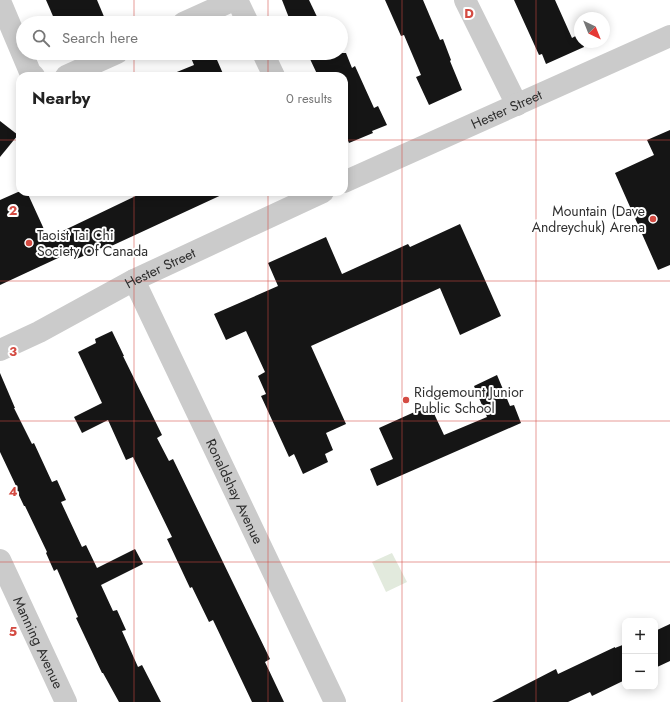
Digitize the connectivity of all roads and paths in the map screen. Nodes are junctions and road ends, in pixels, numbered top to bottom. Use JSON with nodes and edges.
{"nodes":[{"id":1,"x":236,"y":0,"type":"edge"},
{"id":2,"x":465,"y":0,"type":"edge"},
{"id":3,"x":0,"y":1,"type":"edge"},
{"id":4,"x":199,"y":16,"type":"edge"},
{"id":5,"x":244,"y":16,"type":"edge"},
{"id":6,"x":670,"y":36,"type":"edge"},
{"id":7,"x":16,"y":39,"type":"edge"},
{"id":8,"x":25,"y":60,"type":"edge"},
{"id":9,"x":101,"y":60,"type":"edge"},
{"id":10,"x":266,"y":60,"type":"edge"},
{"id":11,"x":30,"y":72,"type":"edge"},
{"id":12,"x":75,"y":72,"type":"edge"},
{"id":13,"x":272,"y":72,"type":"edge"},
{"id":14,"x":517,"y":105,"type":"junction"},
{"id":15,"x":348,"y":180,"type":"edge"},
{"id":16,"x":314,"y":196,"type":"edge"},
{"id":17,"x":134,"y":280,"type":"junction"},
{"id":18,"x":0,"y":350,"type":"edge"},
{"id":19,"x":0,"y":560,"type":"edge"},
{"id":20,"x":66,"y":702,"type":"edge"},
{"id":21,"x":335,"y":702,"type":"edge"}],
"edges":[{"from":1,"to":4,"type":"street"},
{"from":1,"to":5,"type":"street"},
{"from":2,"to":14,"type":"street"},
{"from":3,"to":7,"type":"street"},
{"from":6,"to":14,"type":"street","name":"Hester Street"},
{"from":8,"to":11,"type":"street"},
{"from":9,"to":12,"type":"street"},
{"from":10,"to":13,"type":"street"},
{"from":14,"to":15,"type":"street","name":"Hester Street"},
{"from":16,"to":17,"type":"street","name":"Hester Street"},
{"from":17,"to":18,"type":"street","name":"Hester Street"},
{"from":17,"to":21,"type":"street","name":"Ronaldshay Avenue"},
{"from":19,"to":20,"type":"street","name":"Manning Avenue"}]}
